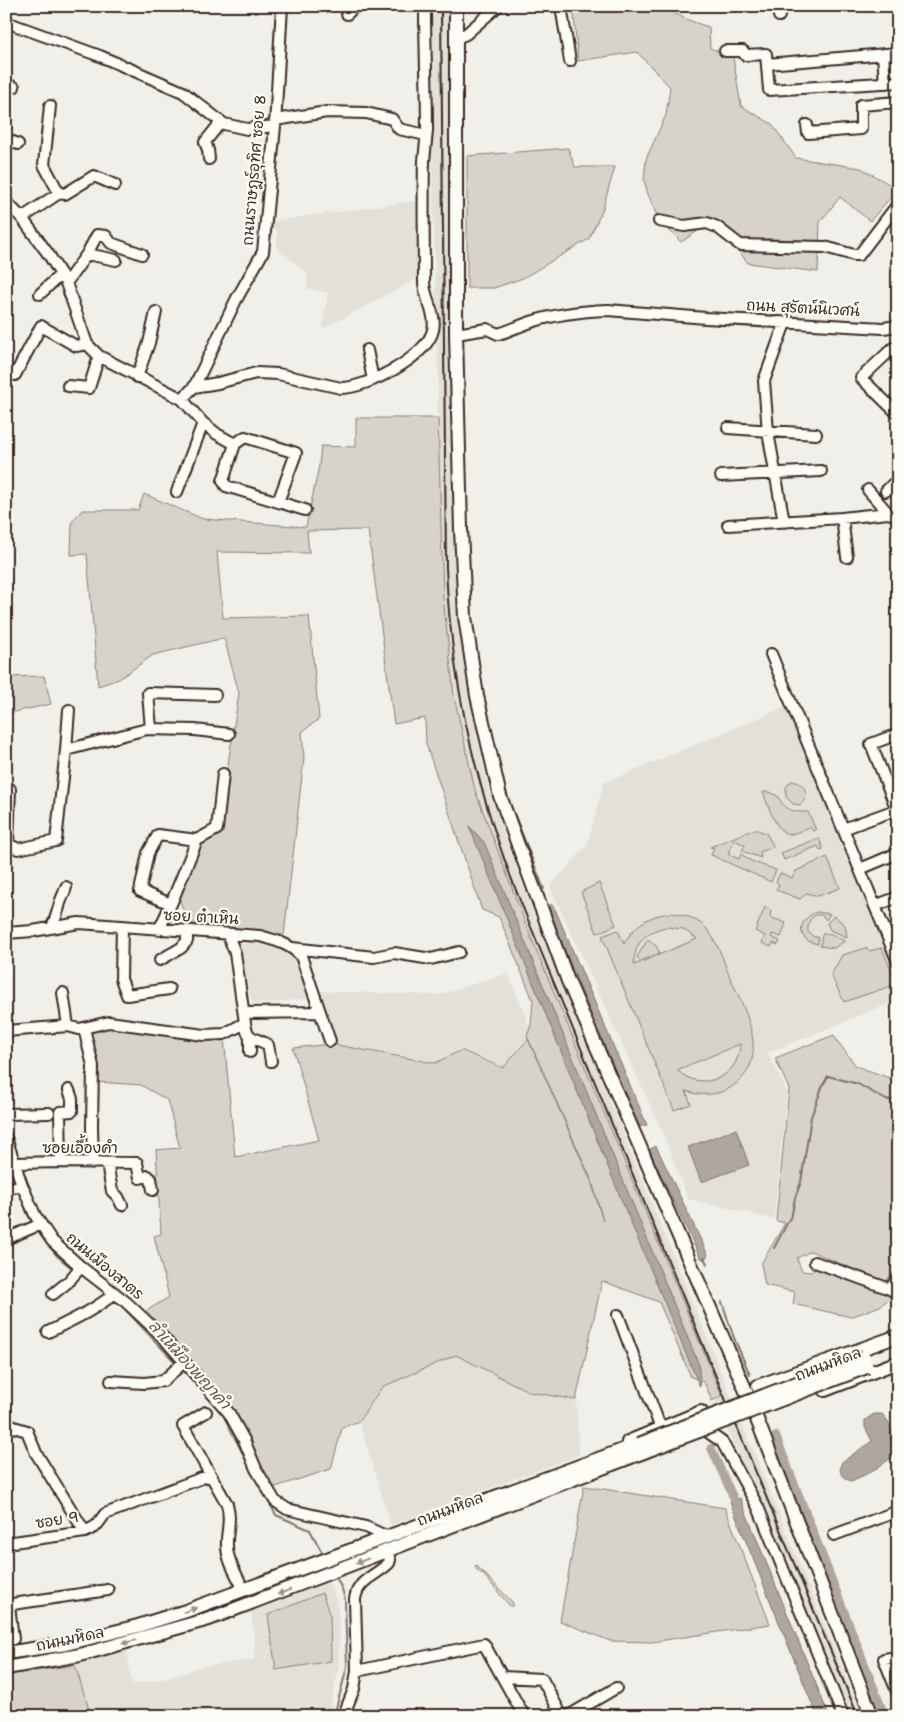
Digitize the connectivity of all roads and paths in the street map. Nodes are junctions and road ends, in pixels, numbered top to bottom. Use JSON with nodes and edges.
{"nodes":[{"id":1,"x":282,"y":6,"type":"edge"},
{"id":2,"x":425,"y":6,"type":"edge"},
{"id":3,"x":456,"y":6,"type":"edge"},
{"id":4,"x":498,"y":6,"type":"edge"},
{"id":5,"x":561,"y":6,"type":"edge"},
{"id":6,"x":6,"y":22,"type":"edge"},
{"id":7,"x":456,"y":38,"type":"junction"},
{"id":8,"x":725,"y":51,"type":"dead end"},
{"id":9,"x":898,"y":53,"type":"edge"},
{"id":10,"x":883,"y":54,"type":"junction"},
{"id":11,"x":570,"y":61,"type":"dead end"},
{"id":12,"x":767,"y":64,"type":"junction"},
{"id":13,"x":898,"y":82,"type":"edge"},
{"id":14,"x":885,"y":83,"type":"junction"},
{"id":15,"x":898,"y":102,"type":"edge"},
{"id":16,"x":50,"y":106,"type":"dead end"},
{"id":17,"x":221,"y":122,"type":"junction"},
{"id":18,"x":275,"y":123,"type":"junction"},
{"id":19,"x":807,"y":125,"type":"dead end"},
{"id":20,"x":426,"y":135,"type":"junction"},
{"id":21,"x":6,"y":138,"type":"edge"},
{"id":22,"x":18,"y":144,"type":"dead end"},
{"id":23,"x":209,"y":159,"type":"dead end"},
{"id":24,"x":115,"y":184,"type":"dead end"},
{"id":25,"x":59,"y":193,"type":"junction"},
{"id":26,"x":6,"y":202,"type":"edge"},
{"id":27,"x":898,"y":204,"type":"edge"},
{"id":28,"x":22,"y":218,"type":"junction"},
{"id":29,"x":659,"y":221,"type":"dead end"},
{"id":30,"x":87,"y":254,"type":"junction"},
{"id":31,"x":142,"y":254,"type":"dead end"},
{"id":32,"x":116,"y":260,"type":"dead end"},
{"id":33,"x":63,"y":279,"type":"junction"},
{"id":34,"x":40,"y":294,"type":"dead end"},
{"id":35,"x":156,"y":312,"type":"dead end"},
{"id":36,"x":785,"y":323,"type":"junction"},
{"id":37,"x":898,"y":326,"type":"edge"},
{"id":38,"x":456,"y":334,"type":"junction"},
{"id":39,"x":87,"y":344,"type":"junction"},
{"id":40,"x":893,"y":348,"type":"dead end"},
{"id":41,"x":367,"y":350,"type":"dead end"},
{"id":42,"x":99,"y":356,"type":"junction"},
{"id":43,"x":15,"y":375,"type":"dead end"},
{"id":44,"x":137,"y":377,"type":"junction"},
{"id":45,"x":373,"y":380,"type":"junction"},
{"id":46,"x":68,"y":386,"type":"dead end"},
{"id":47,"x":194,"y":387,"type":"junction"},
{"id":48,"x":182,"y":399,"type":"junction"},
{"id":49,"x":896,"y":409,"type":"edge"},
{"id":50,"x":203,"y":423,"type":"junction"},
{"id":51,"x":728,"y":428,"type":"dead end"},
{"id":52,"x":768,"y":432,"type":"junction"},
{"id":53,"x":816,"y":434,"type":"dead end"},
{"id":54,"x":235,"y":444,"type":"junction"},
{"id":55,"x":821,"y":471,"type":"dead end"},
{"id":56,"x":776,"y":474,"type":"junction"},
{"id":57,"x":721,"y":476,"type":"dead end"},
{"id":58,"x":898,"y":479,"type":"edge"},
{"id":59,"x":868,"y":490,"type":"dead end"},
{"id":60,"x":886,"y":491,"type":"dead end"},
{"id":61,"x":177,"y":492,"type":"dead end"},
{"id":62,"x":278,"y":502,"type":"junction"},
{"id":63,"x":305,"y":510,"type":"dead end"},
{"id":64,"x":893,"y":515,"type":"edge"},
{"id":65,"x":842,"y":518,"type":"junction"},
{"id":66,"x":784,"y":522,"type":"junction"},
{"id":67,"x":728,"y":525,"type":"dead end"},
{"id":68,"x":847,"y":557,"type":"dead end"},
{"id":69,"x":771,"y":654,"type":"dead end"},
{"id":70,"x":215,"y":695,"type":"dead end"},
{"id":71,"x":68,"y":710,"type":"dead end"},
{"id":72,"x":151,"y":729,"type":"junction"},
{"id":73,"x":229,"y":734,"type":"dead end"},
{"id":74,"x":898,"y":736,"type":"edge"},
{"id":75,"x":66,"y":750,"type":"junction"},
{"id":76,"x":223,"y":774,"type":"dead end"},
{"id":77,"x":10,"y":789,"type":"dead end"},
{"id":78,"x":897,"y":809,"type":"edge"},
{"id":79,"x":843,"y":829,"type":"junction"},
{"id":80,"x":197,"y":840,"type":"junction"},
{"id":81,"x":7,"y":844,"type":"edge"},
{"id":82,"x":898,"y":853,"type":"edge"},
{"id":83,"x":860,"y":869,"type":"junction"},
{"id":84,"x":66,"y":887,"type":"dead end"},
{"id":85,"x":898,"y":897,"type":"edge"},
{"id":86,"x":171,"y":904,"type":"junction"},
{"id":87,"x":875,"y":906,"type":"junction"},
{"id":88,"x":122,"y":926,"type":"junction"},
{"id":89,"x":52,"y":927,"type":"junction"},
{"id":90,"x":159,"y":930,"type":"junction"},
{"id":91,"x":187,"y":932,"type":"junction"},
{"id":92,"x":6,"y":934,"type":"edge"},
{"id":93,"x":228,"y":935,"type":"junction"},
{"id":94,"x":895,"y":946,"type":"edge"},
{"id":95,"x":291,"y":948,"type":"junction"},
{"id":96,"x":459,"y":952,"type":"dead end"},
{"id":97,"x":160,"y":960,"type":"dead end"},
{"id":98,"x":898,"y":962,"type":"edge"},
{"id":99,"x":168,"y":989,"type":"dead end"},
{"id":100,"x":63,"y":993,"type":"dead end"},
{"id":101,"x":320,"y":1012,"type":"junction"},
{"id":102,"x":245,"y":1018,"type":"junction"},
{"id":103,"x":68,"y":1026,"type":"junction"},
{"id":104,"x":84,"y":1028,"type":"junction"},
{"id":105,"x":6,"y":1031,"type":"edge"},
{"id":106,"x":250,"y":1037,"type":"junction"},
{"id":107,"x":330,"y":1041,"type":"dead end"},
{"id":108,"x":250,"y":1052,"type":"dead end"},
{"id":109,"x":270,"y":1060,"type":"dead end"},
{"id":110,"x":69,"y":1090,"type":"dead end"},
{"id":111,"x":49,"y":1113,"type":"dead end"},
{"id":112,"x":6,"y":1114,"type":"edge"},
{"id":113,"x":6,"y":1138,"type":"edge"},
{"id":114,"x":61,"y":1162,"type":"junction"},
{"id":115,"x":15,"y":1163,"type":"junction"},
{"id":116,"x":93,"y":1163,"type":"junction"},
{"id":117,"x":107,"y":1163,"type":"junction"},
{"id":118,"x":15,"y":1187,"type":"edge"},
{"id":119,"x":153,"y":1190,"type":"dead end"},
{"id":120,"x":122,"y":1205,"type":"dead end"},
{"id":121,"x":36,"y":1226,"type":"junction"},
{"id":122,"x":6,"y":1239,"type":"edge"},
{"id":123,"x":814,"y":1262,"type":"dead end"},
{"id":124,"x":80,"y":1268,"type":"junction"},
{"id":125,"x":898,"y":1278,"type":"edge"},
{"id":126,"x":894,"y":1292,"type":"edge"},
{"id":127,"x":53,"y":1294,"type":"dead end"},
{"id":128,"x":112,"y":1296,"type":"junction"},
{"id":129,"x":618,"y":1315,"type":"dead end"},
{"id":130,"x":48,"y":1332,"type":"dead end"},
{"id":131,"x":898,"y":1336,"type":"edge"},
{"id":132,"x":898,"y":1344,"type":"edge"},
{"id":133,"x":898,"y":1355,"type":"edge"},
{"id":134,"x":866,"y":1362,"type":"junction"},
{"id":135,"x":898,"y":1362,"type":"edge"},
{"id":136,"x":182,"y":1364,"type":"junction"},
{"id":137,"x":112,"y":1381,"type":"dead end"},
{"id":138,"x":758,"y":1386,"type":"junction"},
{"id":139,"x":746,"y":1391,"type":"junction"},
{"id":140,"x":206,"y":1412,"type":"dead end"},
{"id":141,"x":761,"y":1414,"type":"junction"},
{"id":142,"x":6,"y":1422,"type":"edge"},
{"id":143,"x":661,"y":1429,"type":"junction"},
{"id":144,"x":713,"y":1431,"type":"junction"},
{"id":145,"x":210,"y":1475,"type":"junction"},
{"id":146,"x":898,"y":1511,"type":"edge"},
{"id":147,"x":438,"y":1524,"type":"junction"},
{"id":148,"x":85,"y":1532,"type":"junction"},
{"id":149,"x":834,"y":1535,"type":"dead end"},
{"id":150,"x":388,"y":1537,"type":"junction"},
{"id":151,"x":6,"y":1543,"type":"edge"},
{"id":152,"x":387,"y":1551,"type":"junction"},
{"id":153,"x":108,"y":1590,"type":"dead end"},
{"id":154,"x":244,"y":1590,"type":"junction"},
{"id":155,"x":7,"y":1605,"type":"edge"},
{"id":156,"x":13,"y":1638,"type":"dead end"},
{"id":157,"x":6,"y":1653,"type":"edge"},
{"id":158,"x":898,"y":1657,"type":"edge"},
{"id":159,"x":6,"y":1668,"type":"edge"},
{"id":160,"x":357,"y":1672,"type":"junction"},
{"id":161,"x":502,"y":1677,"type":"junction"},
{"id":162,"x":616,"y":1688,"type":"dead end"},
{"id":163,"x":898,"y":1694,"type":"edge"},
{"id":164,"x":345,"y":1716,"type":"edge"},
{"id":165,"x":524,"y":1716,"type":"edge"},
{"id":166,"x":562,"y":1716,"type":"edge"},
{"id":167,"x":568,"y":1716,"type":"edge"},
{"id":168,"x":843,"y":1716,"type":"edge"},
{"id":169,"x":872,"y":1716,"type":"edge"}],
"edges":[{"from":1,"to":18,"type":"street","name":"ถนนราษฎร์อุทิศ ซอย 8"},
{"from":2,"to":20,"type":"street"},
{"from":3,"to":7,"type":"main road"},
{"from":4,"to":7,"type":"street"},
{"from":5,"to":11,"type":"street"},
{"from":6,"to":17,"type":"street"},
{"from":7,"to":38,"type":"main road"},
{"from":8,"to":12,"type":"street"},
{"from":9,"to":10,"type":"street"},
{"from":10,"to":12,"type":"street"},
{"from":10,"to":14,"type":"street"},
{"from":12,"to":14,"type":"street"},
{"from":13,"to":14,"type":"street"},
{"from":15,"to":19,"type":"street"},
{"from":16,"to":25,"type":"street"},
{"from":17,"to":18,"type":"street"},
{"from":17,"to":23,"type":"street"},
{"from":18,"to":20,"type":"street"},
{"from":18,"to":47,"type":"street","name":"ถนนราษฎร์อุทิศ ซอย 8"},
{"from":20,"to":45,"type":"street"},
{"from":21,"to":22,"type":"street"},
{"from":24,"to":25,"type":"street"},
{"from":25,"to":28,"type":"street"},
{"from":26,"to":28,"type":"street"},
{"from":27,"to":29,"type":"street"},
{"from":28,"to":33,"type":"street"},
{"from":30,"to":31,"type":"street"},
{"from":30,"to":32,"type":"street"},
{"from":30,"to":33,"type":"street"},
{"from":33,"to":34,"type":"street"},
{"from":33,"to":39,"type":"street"},
{"from":35,"to":44,"type":"street"},
{"from":36,"to":37,"type":"street","name":"ถนน สุรัตน์นิเวศน์"},
{"from":36,"to":38,"type":"street","name":"ถนน สุรัตน์นิเวศน์"},
{"from":36,"to":52,"type":"street"},
{"from":38,"to":139,"type":"main road"},
{"from":39,"to":42,"type":"street"},
{"from":39,"to":43,"type":"street"},
{"from":40,"to":49,"type":"street"},
{"from":41,"to":45,"type":"street"},
{"from":42,"to":44,"type":"street"},
{"from":42,"to":46,"type":"street"},
{"from":44,"to":48,"type":"street"},
{"from":45,"to":47,"type":"street"},
{"from":47,"to":48,"type":"street","name":"ถนนราษฎร์อุทิศ ซอย 8"},
{"from":48,"to":50,"type":"street"},
{"from":50,"to":54,"type":"street"},
{"from":50,"to":61,"type":"street"},
{"from":51,"to":52,"type":"street"},
{"from":52,"to":53,"type":"street"},
{"from":52,"to":56,"type":"street"},
{"from":54,"to":62,"type":"street"},
{"from":54,"to":62,"type":"street"},
{"from":55,"to":56,"type":"street"},
{"from":56,"to":57,"type":"street"},
{"from":56,"to":66,"type":"street"},
{"from":58,"to":60,"type":"street"},
{"from":59,"to":64,"type":"street"},
{"from":62,"to":63,"type":"street"},
{"from":64,"to":65,"type":"street"},
{"from":65,"to":66,"type":"street"},
{"from":65,"to":68,"type":"street"},
{"from":66,"to":67,"type":"street"},
{"from":69,"to":79,"type":"street"},
{"from":70,"to":72,"type":"street"},
{"from":71,"to":75,"type":"street"},
{"from":72,"to":73,"type":"street"},
{"from":72,"to":75,"type":"street"},
{"from":74,"to":78,"type":"street"},
{"from":75,"to":81,"type":"street"},
{"from":76,"to":80,"type":"street"},
{"from":77,"to":81,"type":"street"},
{"from":78,"to":79,"type":"street"},
{"from":79,"to":83,"type":"street"},
{"from":80,"to":86,"type":"street"},
{"from":80,"to":86,"type":"street"},
{"from":82,"to":83,"type":"street"},
{"from":83,"to":87,"type":"street"},
{"from":84,"to":89,"type":"street"},
{"from":85,"to":87,"type":"street"},
{"from":86,"to":90,"type":"street"},
{"from":87,"to":94,"type":"street"},
{"from":88,"to":89,"type":"street","name":"ซอย ต๋าเหิน"},
{"from":88,"to":90,"type":"street","name":"ซอย ต๋าเหิน"},
{"from":88,"to":99,"type":"street"},
{"from":89,"to":92,"type":"street","name":"ซอย ต๋าเหิน"},
{"from":90,"to":91,"type":"street","name":"ซอย ต๋าเหิน"},
{"from":91,"to":93,"type":"street","name":"ซอย ต๋าเหิน"},
{"from":91,"to":97,"type":"street"},
{"from":93,"to":95,"type":"street","name":"ซอย ต๋าเหิน"},
{"from":93,"to":102,"type":"street"},
{"from":94,"to":98,"type":"street"},
{"from":95,"to":96,"type":"street","name":"ซอย ต๋าเหิน"},
{"from":95,"to":101,"type":"street"},
{"from":100,"to":103,"type":"street"},
{"from":101,"to":102,"type":"street"},
{"from":101,"to":107,"type":"street"},
{"from":102,"to":104,"type":"street"},
{"from":102,"to":106,"type":"street"},
{"from":103,"to":104,"type":"street"},
{"from":103,"to":105,"type":"street"},
{"from":104,"to":116,"type":"street"},
{"from":106,"to":108,"type":"street"},
{"from":106,"to":109,"type":"street"},
{"from":110,"to":114,"type":"street"},
{"from":111,"to":112,"type":"street"},
{"from":113,"to":115,"type":"street","name":"ถนนเมืองสาตร"},
{"from":114,"to":115,"type":"street","name":"ซอยเอื้องคำ"},
{"from":114,"to":116,"type":"street","name":"ซอยเอื้องคำ"},
{"from":115,"to":118,"type":"street","name":"ถนนเมืองสาตร"},
{"from":116,"to":117,"type":"street","name":"ซอยเอื้องคำ"},
{"from":117,"to":119,"type":"street","name":"ซอยเอื้องคำ"},
{"from":117,"to":120,"type":"street"},
{"from":118,"to":121,"type":"street","name":"ถนนเมืองสาตร"},
{"from":121,"to":122,"type":"street"},
{"from":121,"to":124,"type":"street","name":"ถนนเมืองสาตร"},
{"from":123,"to":126,"type":"street"},
{"from":124,"to":127,"type":"street"},
{"from":124,"to":128,"type":"street","name":"ถนนเมืองสาตร"},
{"from":125,"to":126,"type":"street"},
{"from":128,"to":130,"type":"street"},
{"from":128,"to":136,"type":"street","name":"ถนนเมืองสาตร"},
{"from":129,"to":143,"type":"street"},
{"from":131,"to":138,"type":"main road"},
{"from":132,"to":134,"type":"main road","name":"ถนนมหิดล"},
{"from":133,"to":134,"type":"main road","name":"ถนนมหิดล"},
{"from":134,"to":147,"type":"main road","name":"ถนนมหิดล","bridge":true},
{"from":135,"to":141,"type":"main road"},
{"from":136,"to":137,"type":"street"},
{"from":136,"to":150,"type":"street","name":"ถนนเมืองสาตร"},
{"from":138,"to":139,"type":"main road"},
{"from":138,"to":141,"type":"main road"},
{"from":139,"to":141,"type":"main road"},
{"from":140,"to":145,"type":"street"},
{"from":141,"to":169,"type":"main road"},
{"from":142,"to":148,"type":"street"},
{"from":143,"to":144,"type":"main road"},
{"from":143,"to":147,"type":"main road"},
{"from":144,"to":147,"type":"main road"},
{"from":144,"to":168,"type":"street"},
{"from":145,"to":148,"type":"street","name":"ซอย 9"},
{"from":145,"to":154,"type":"street"},
{"from":146,"to":149,"type":"street"},
{"from":147,"to":150,"type":"main road","name":"ถนนมหิดล"},
{"from":147,"to":152,"type":"main road","name":"ถนนมหิดล"},
{"from":148,"to":151,"type":"street","name":"ซอย 9"},
{"from":150,"to":154,"type":"main road","name":"ถนนมหิดล"},
{"from":152,"to":159,"type":"main road","name":"ถนนมหิดล","one_way":true},
{"from":152,"to":160,"type":"street"},
{"from":153,"to":155,"type":"street"},
{"from":157,"to":154,"type":"main road","name":"ถนนมหิดล","one_way":true},
{"from":155,"to":156,"type":"street"},
{"from":158,"to":163,"type":"street"},
{"from":160,"to":161,"type":"street"},
{"from":160,"to":164,"type":"street"},
{"from":161,"to":165,"type":"street"},
{"from":161,"to":166,"type":"street"},
{"from":162,"to":167,"type":"street"}]}
